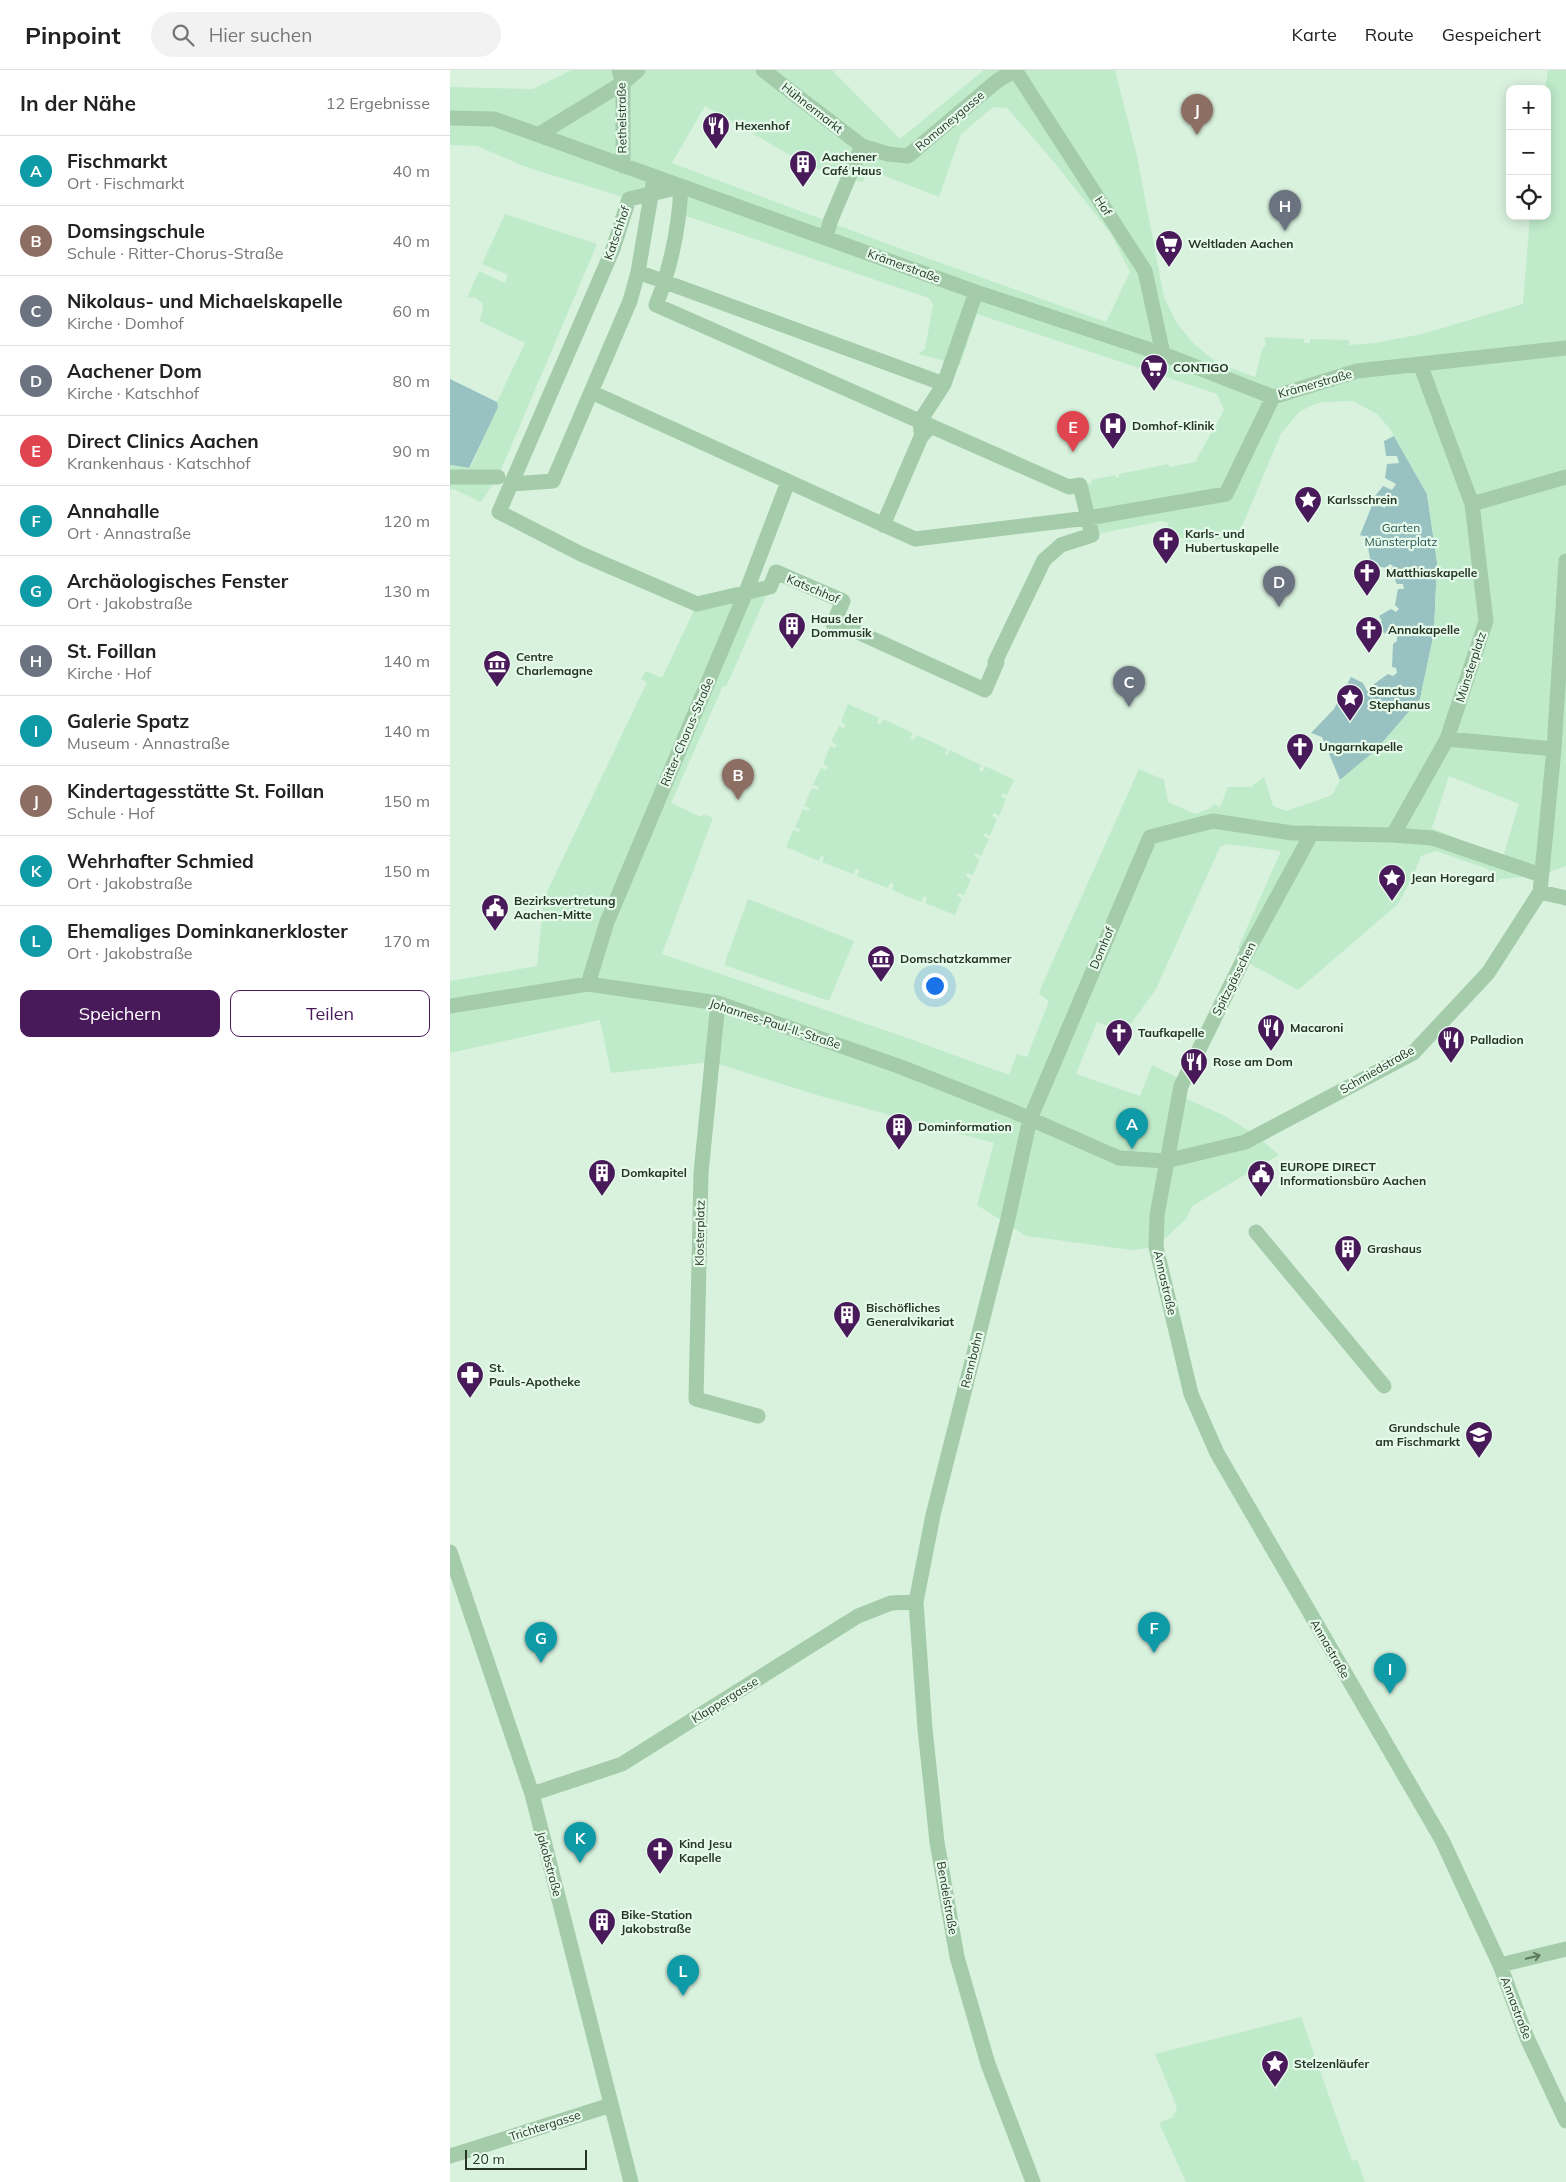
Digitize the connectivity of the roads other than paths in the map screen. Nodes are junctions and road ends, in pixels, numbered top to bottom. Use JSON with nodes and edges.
{"nodes":[{"id":1,"x":638,"y":70,"type":"edge"},
{"id":2,"x":763,"y":70,"type":"edge"},
{"id":3,"x":1015,"y":70,"type":"edge"},
{"id":4,"x":621,"y":76,"type":"edge"},
{"id":5,"x":450,"y":118,"type":"edge"},
{"id":6,"x":538,"y":135,"type":"junction"},
{"id":7,"x":862,"y":146,"type":"junction"},
{"id":8,"x":623,"y":166,"type":"junction"},
{"id":9,"x":654,"y":177,"type":"junction"},
{"id":10,"x":681,"y":187,"type":"junction"},
{"id":11,"x":653,"y":193,"type":"junction"},
{"id":12,"x":826,"y":238,"type":"junction"},
{"id":13,"x":638,"y":272,"type":"junction"},
{"id":14,"x":665,"y":281,"type":"junction"},
{"id":15,"x":976,"y":292,"type":"junction"},
{"id":16,"x":1566,"y":348,"type":"edge"},
{"id":17,"x":1163,"y":354,"type":"junction"},
{"id":18,"x":1420,"y":364,"type":"junction"},
{"id":19,"x":944,"y":384,"type":"junction"},
{"id":20,"x":591,"y":392,"type":"junction"},
{"id":21,"x":1273,"y":396,"type":"junction"},
{"id":22,"x":924,"y":428,"type":"junction"},
{"id":23,"x":450,"y":477,"type":"edge"},
{"id":24,"x":498,"y":477,"type":"dead end"},
{"id":25,"x":1566,"y":477,"type":"edge"},
{"id":26,"x":788,"y":482,"type":"junction"},
{"id":27,"x":512,"y":484,"type":"junction"},
{"id":28,"x":1472,"y":504,"type":"junction"},
{"id":29,"x":1088,"y":518,"type":"junction"},
{"id":30,"x":883,"y":525,"type":"junction"},
{"id":31,"x":1566,"y":561,"type":"edge"},
{"id":32,"x":746,"y":592,"type":"junction"},
{"id":33,"x":1447,"y":739,"type":"junction"},
{"id":34,"x":1554,"y":749,"type":"junction"},
{"id":35,"x":1312,"y":833,"type":"junction"},
{"id":36,"x":1393,"y":835,"type":"junction"},
{"id":37,"x":1541,"y":875,"type":"junction"},
{"id":38,"x":1540,"y":892,"type":"junction"},
{"id":39,"x":1566,"y":898,"type":"edge"},
{"id":40,"x":588,"y":984,"type":"junction"},
{"id":41,"x":718,"y":1003,"type":"junction"},
{"id":42,"x":450,"y":1006,"type":"edge"},
{"id":43,"x":1030,"y":1118,"type":"junction"},
{"id":44,"x":1166,"y":1162,"type":"junction"},
{"id":45,"x":1256,"y":1232,"type":"dead end"},
{"id":46,"x":1384,"y":1386,"type":"dead end"},
{"id":47,"x":758,"y":1416,"type":"dead end"},
{"id":48,"x":450,"y":1552,"type":"edge"},
{"id":49,"x":916,"y":1602,"type":"junction"},
{"id":50,"x":532,"y":1794,"type":"junction"},
{"id":51,"x":1566,"y":1949,"type":"edge"},
{"id":52,"x":1500,"y":1965,"type":"junction"},
{"id":53,"x":611,"y":2105,"type":"junction"},
{"id":54,"x":1566,"y":2121,"type":"edge"},
{"id":55,"x":450,"y":2156,"type":"edge"},
{"id":56,"x":631,"y":2182,"type":"edge"},
{"id":57,"x":1033,"y":2182,"type":"edge"}],
"edges":[{"from":1,"to":4,"type":"street"},
{"from":2,"to":7,"type":"street","name":"Hühnermarkt"},
{"from":3,"to":7,"type":"street","name":"Romaneygasse"},
{"from":3,"to":17,"type":"street","name":"Hof"},
{"from":4,"to":6,"type":"street"},
{"from":4,"to":8,"type":"street","name":"Rethelstraße"},
{"from":5,"to":6,"type":"street","name":"Krämerstraße"},
{"from":6,"to":8,"type":"street","name":"Krämerstraße"},
{"from":7,"to":12,"type":"street"},
{"from":8,"to":9,"type":"street","name":"Krämerstraße"},
{"from":9,"to":10,"type":"street","name":"Krämerstraße"},
{"from":9,"to":11,"type":"street","name":"Katschhof"},
{"from":10,"to":11,"type":"street","name":"Katschhof"},
{"from":10,"to":12,"type":"street","name":"Krämerstraße"},
{"from":10,"to":14,"type":"street","name":"Katschhof"},
{"from":11,"to":13,"type":"street","name":"Katschhof"},
{"from":11,"to":27,"type":"street","name":"Katschhof"},
{"from":12,"to":15,"type":"street","name":"Krämerstraße"},
{"from":13,"to":14,"type":"street"},
{"from":13,"to":20,"type":"street","name":"Katschhof"},
{"from":14,"to":19,"type":"street"},
{"from":14,"to":22,"type":"street","name":"Katschhof"},
{"from":15,"to":17,"type":"street","name":"Krämerstraße"},
{"from":15,"to":19,"type":"street"},
{"from":16,"to":18,"type":"street"},
{"from":17,"to":21,"type":"street","name":"Krämerstraße"},
{"from":18,"to":21,"type":"street","name":"Krämerstraße"},
{"from":18,"to":28,"type":"street","name":"Münsterplatz"},
{"from":19,"to":22,"type":"street"},
{"from":20,"to":26,"type":"street"},
{"from":20,"to":27,"type":"street","name":"Katschhof"},
{"from":21,"to":29,"type":"street"},
{"from":22,"to":29,"type":"street","name":"Katschhof"},
{"from":22,"to":30,"type":"street"},
{"from":23,"to":24,"type":"street"},
{"from":25,"to":28,"type":"street"},
{"from":26,"to":30,"type":"street"},
{"from":26,"to":32,"type":"street","name":"Ritter-Chorus-Straße"},
{"from":27,"to":32,"type":"street","name":"Katschhof"},
{"from":28,"to":33,"type":"street","name":"Münsterplatz"},
{"from":29,"to":30,"type":"street"},
{"from":29,"to":32,"type":"street","name":"Katschhof"},
{"from":31,"to":34,"type":"street"},
{"from":32,"to":40,"type":"street","name":"Ritter-Chorus-Straße"},
{"from":33,"to":34,"type":"street"},
{"from":33,"to":36,"type":"street","name":"Münsterplatz"},
{"from":34,"to":37,"type":"street"},
{"from":35,"to":36,"type":"street"},
{"from":35,"to":43,"type":"street","name":"Domhof"},
{"from":35,"to":44,"type":"street","name":"Spitzgässchen"},
{"from":36,"to":37,"type":"street"},
{"from":37,"to":38,"type":"street","name":"Schmiedstraße"},
{"from":38,"to":39,"type":"street"},
{"from":38,"to":44,"type":"street","name":"Schmiedstraße"},
{"from":40,"to":41,"type":"street","name":"Johannes-Paul-II.-Straße"},
{"from":40,"to":42,"type":"street","name":"Johannes-Paul-II.-Straße"},
{"from":41,"to":43,"type":"street","name":"Johannes-Paul-II.-Straße"},
{"from":41,"to":47,"type":"street","name":"Klosterplatz"},
{"from":43,"to":44,"type":"street","name":"Schmiedstraße"},
{"from":43,"to":49,"type":"street","name":"Rennbahn"},
{"from":44,"to":52,"type":"street","name":"Annastraße"},
{"from":45,"to":46,"type":"street"},
{"from":48,"to":50,"type":"street","name":"Jakobstraße"},
{"from":49,"to":50,"type":"street","name":"Klappergasse"},
{"from":49,"to":57,"type":"street","name":"Bendelstraße"},
{"from":50,"to":53,"type":"street","name":"Jakobstraße"},
{"from":52,"to":51,"type":"street","one_way":true},
{"from":52,"to":54,"type":"street","name":"Annastraße"},
{"from":53,"to":55,"type":"street","name":"Trichtergasse"},
{"from":53,"to":56,"type":"street","name":"Jakobstraße"}]}
